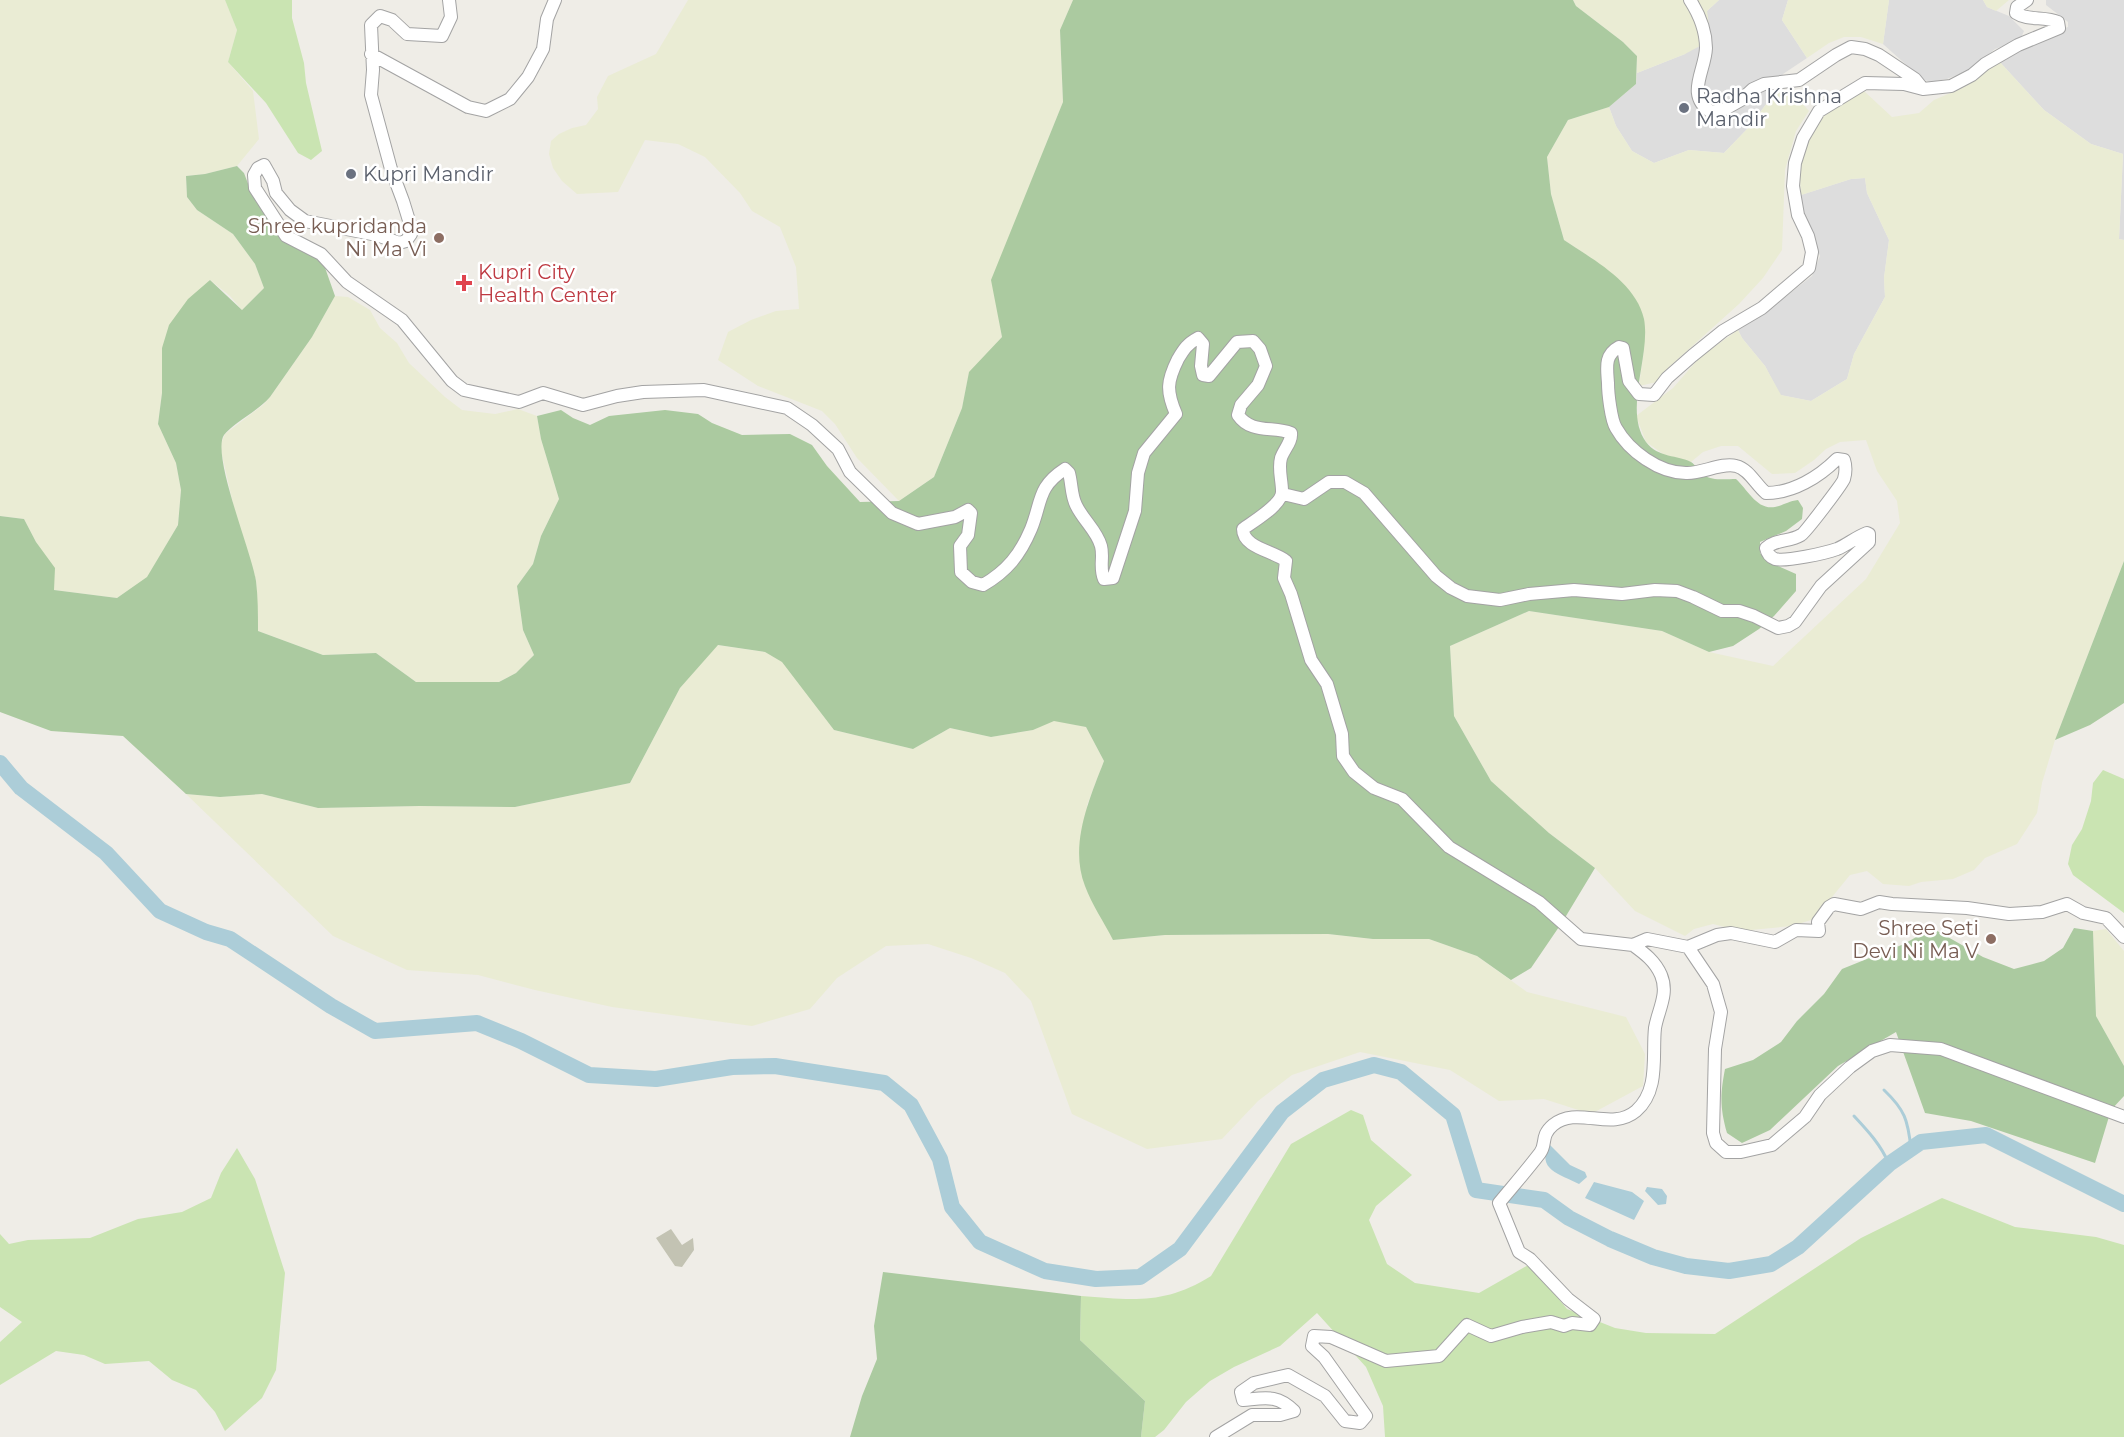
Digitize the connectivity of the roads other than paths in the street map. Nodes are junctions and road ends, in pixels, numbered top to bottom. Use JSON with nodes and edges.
{"nodes":[{"id":1,"x":449,"y":0,"type":"edge"},
{"id":2,"x":555,"y":0,"type":"edge"},
{"id":3,"x":1690,"y":0,"type":"edge"},
{"id":4,"x":2027,"y":0,"type":"edge"},
{"id":5,"x":371,"y":54,"type":"junction"},
{"id":6,"x":1923,"y":89,"type":"junction"},
{"id":7,"x":1282,"y":494,"type":"junction"},
{"id":8,"x":2124,"y":937,"type":"edge"},
{"id":9,"x":1633,"y":945,"type":"junction"},
{"id":10,"x":1688,"y":947,"type":"junction"},
{"id":11,"x":2124,"y":1117,"type":"edge"},
{"id":12,"x":1216,"y":1437,"type":"edge"}],
"edges":[{"from":1,"to":5,"type":"street"},
{"from":2,"to":5,"type":"street"},
{"from":3,"to":6,"type":"street"},
{"from":4,"to":6,"type":"street"},
{"from":5,"to":7,"type":"street"},
{"from":6,"to":7,"type":"street"},
{"from":7,"to":9,"type":"street"},
{"from":8,"to":10,"type":"street"},
{"from":9,"to":10,"type":"street"},
{"from":9,"to":12,"type":"street"},
{"from":10,"to":11,"type":"street"}]}
